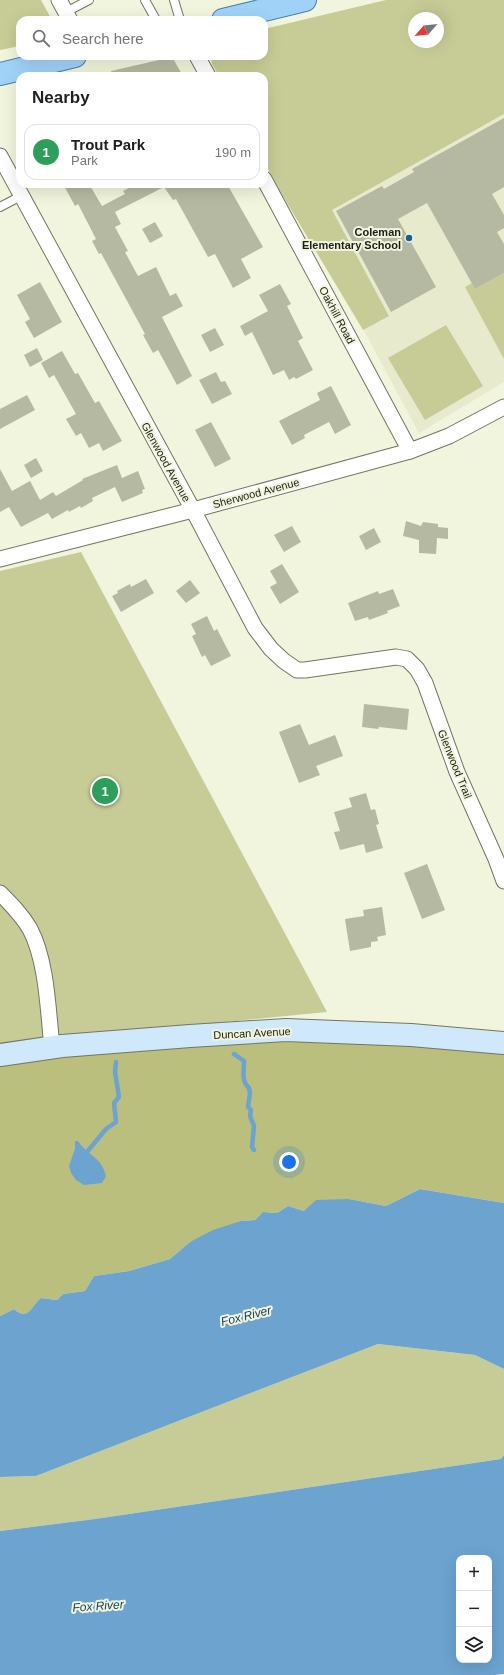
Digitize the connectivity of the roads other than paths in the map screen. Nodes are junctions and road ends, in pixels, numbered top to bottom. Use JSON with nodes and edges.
{"nodes":[{"id":1,"x":89,"y":0,"type":"edge"},
{"id":2,"x":145,"y":0,"type":"edge"},
{"id":3,"x":174,"y":0,"type":"edge"},
{"id":4,"x":305,"y":0,"type":"edge"},
{"id":5,"x":272,"y":4,"type":"edge"},
{"id":6,"x":65,"y":11,"type":"edge"},
{"id":7,"x":154,"y":16,"type":"edge"},
{"id":8,"x":179,"y":16,"type":"edge"},
{"id":9,"x":235,"y":16,"type":"edge"},
{"id":10,"x":58,"y":60,"type":"edge"},
{"id":11,"x":199,"y":60,"type":"edge"},
{"id":12,"x":206,"y":72,"type":"edge"},
{"id":13,"x":0,"y":74,"type":"edge"},
{"id":14,"x":0,"y":156,"type":"edge"},
{"id":15,"x":16,"y":177,"type":"edge"},
{"id":16,"x":268,"y":186,"type":"edge"},
{"id":17,"x":19,"y":188,"type":"edge"},
{"id":18,"x":21,"y":196,"type":"junction"},
{"id":19,"x":0,"y":207,"type":"edge"},
{"id":20,"x":504,"y":406,"type":"edge"},
{"id":21,"x":410,"y":451,"type":"junction"},
{"id":22,"x":193,"y":510,"type":"junction"},
{"id":23,"x":0,"y":559,"type":"edge"},
{"id":24,"x":396,"y":657,"type":"joint"},
{"id":25,"x":504,"y":881,"type":"edge"},
{"id":26,"x":0,"y":893,"type":"edge"},
{"id":27,"x":504,"y":1043,"type":"edge"},
{"id":28,"x":52,"y":1047,"type":"junction"},
{"id":29,"x":0,"y":1055,"type":"edge"}],
"edges":[{"from":1,"to":6,"type":"lane"},
{"from":2,"to":7,"type":"lane"},
{"from":3,"to":8,"type":"lane"},
{"from":4,"to":5,"type":"main road"},
{"from":5,"to":9,"type":"main road"},
{"from":10,"to":13,"type":"main road"},
{"from":11,"to":12,"type":"street"},
{"from":14,"to":15,"type":"street","name":"Glenwood Avenue"},
{"from":16,"to":21,"type":"street","name":"Oakhill Road"},
{"from":17,"to":18,"type":"street","name":"Glenwood Avenue"},
{"from":18,"to":19,"type":"lane"},
{"from":18,"to":22,"type":"street","name":"Glenwood Avenue"},
{"from":20,"to":21,"type":"street","name":"Sherwood Avenue"},
{"from":21,"to":22,"type":"street","name":"Sherwood Avenue"},
{"from":22,"to":23,"type":"street","name":"Sherwood Avenue"},
{"from":22,"to":24,"type":"street","name":"Glenwood Avenue"},
{"from":24,"to":25,"type":"street","name":"Glenwood Trail"},
{"from":26,"to":28,"type":"street"},
{"from":27,"to":28,"type":"street","name":"Duncan Avenue"},
{"from":28,"to":29,"type":"street","name":"Duncan Avenue"}]}
